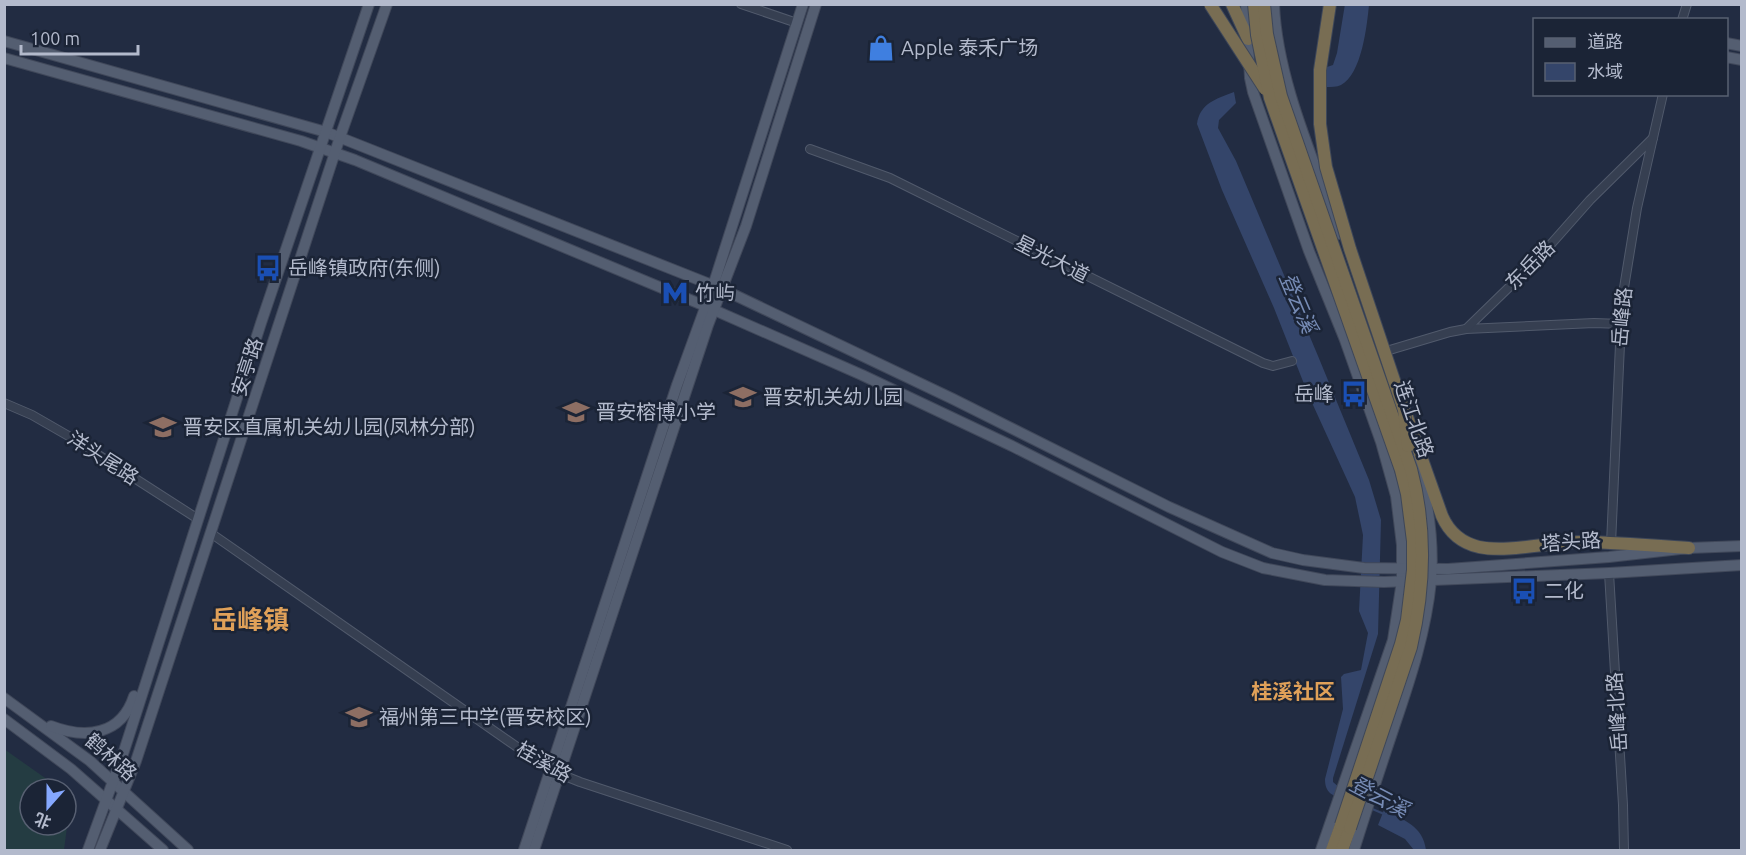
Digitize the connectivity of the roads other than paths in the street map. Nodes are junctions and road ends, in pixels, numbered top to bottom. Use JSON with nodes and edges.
{"nodes":[{"id":1,"x":369,"y":4,"type":"edge"},
{"id":2,"x":387,"y":4,"type":"edge"},
{"id":3,"x":741,"y":4,"type":"edge"},
{"id":4,"x":803,"y":4,"type":"edge"},
{"id":5,"x":816,"y":4,"type":"edge"},
{"id":6,"x":1210,"y":4,"type":"edge"},
{"id":7,"x":1232,"y":4,"type":"edge"},
{"id":8,"x":1246,"y":4,"type":"edge"},
{"id":9,"x":1254,"y":4,"type":"edge"},
{"id":10,"x":1264,"y":4,"type":"edge"},
{"id":11,"x":1274,"y":4,"type":"edge"},
{"id":12,"x":1330,"y":4,"type":"edge"},
{"id":13,"x":797,"y":23,"type":"junction"},
{"id":14,"x":1248,"y":39,"type":"junction"},
{"id":15,"x":4,"y":41,"type":"edge"},
{"id":16,"x":4,"y":58,"type":"edge"},
{"id":17,"x":1663,"y":96,"type":"edge"},
{"id":18,"x":1270,"y":99,"type":"junction"},
{"id":19,"x":326,"y":132,"type":"junction"},
{"id":20,"x":340,"y":138,"type":"junction"},
{"id":21,"x":1653,"y":138,"type":"junction"},
{"id":22,"x":321,"y":147,"type":"junction"},
{"id":23,"x":810,"y":149,"type":"dead end"},
{"id":24,"x":336,"y":153,"type":"junction"},
{"id":25,"x":718,"y":288,"type":"junction"},
{"id":26,"x":710,"y":308,"type":"junction"},
{"id":27,"x":1621,"y":324,"type":"junction"},
{"id":28,"x":1466,"y":329,"type":"junction"},
{"id":29,"x":1383,"y":352,"type":"junction"},
{"id":30,"x":1292,"y":361,"type":"dead end"},
{"id":31,"x":4,"y":403,"type":"edge"},
{"id":32,"x":1404,"y":410,"type":"junction"},
{"id":33,"x":1411,"y":469,"type":"junction"},
{"id":34,"x":198,"y":519,"type":"junction"},
{"id":35,"x":212,"y":534,"type":"junction"},
{"id":36,"x":1611,"y":544,"type":"junction"},
{"id":37,"x":1742,"y":546,"type":"edge"},
{"id":38,"x":1689,"y":548,"type":"junction"},
{"id":39,"x":1742,"y":565,"type":"edge"},
{"id":40,"x":1404,"y":568,"type":"junction"},
{"id":41,"x":1609,"y":573,"type":"junction"},
{"id":42,"x":1431,"y":574,"type":"junction"},
{"id":43,"x":1402,"y":581,"type":"junction"},
{"id":44,"x":163,"y":627,"type":"junction"},
{"id":45,"x":4,"y":698,"type":"edge"},
{"id":46,"x":4,"y":719,"type":"edge"},
{"id":47,"x":39,"y":722,"type":"junction"},
{"id":48,"x":555,"y":772,"type":"junction"},
{"id":49,"x":113,"y":782,"type":"junction"},
{"id":50,"x":124,"y":792,"type":"junction"},
{"id":51,"x":106,"y":799,"type":"junction"},
{"id":52,"x":117,"y":809,"type":"junction"},
{"id":53,"x":1345,"y":826,"type":"junction"},
{"id":54,"x":88,"y":850,"type":"edge"},
{"id":55,"x":100,"y":850,"type":"edge"},
{"id":56,"x":163,"y":850,"type":"edge"},
{"id":57,"x":189,"y":850,"type":"edge"},
{"id":58,"x":524,"y":850,"type":"edge"},
{"id":59,"x":534,"y":850,"type":"edge"},
{"id":60,"x":787,"y":850,"type":"edge"},
{"id":61,"x":1321,"y":850,"type":"edge"},
{"id":62,"x":1332,"y":850,"type":"edge"},
{"id":63,"x":1342,"y":850,"type":"edge"},
{"id":64,"x":1354,"y":850,"type":"edge"},
{"id":65,"x":1624,"y":850,"type":"edge"}],
"edges":[{"from":1,"to":19,"type":"main road","name":"安亭路"},
{"from":2,"to":20,"type":"main road","name":"安亭路"},
{"from":3,"to":13,"type":"street"},
{"from":4,"to":13,"type":"main road"},
{"from":5,"to":25,"type":"main road"},
{"from":6,"to":18,"type":"highway","bridge":true},
{"from":7,"to":14,"type":"highway"},
{"from":8,"to":14,"type":"main road"},
{"from":9,"to":18,"type":"highway","name":"连江北路","bridge":true},
{"from":10,"to":33,"type":"highway","name":"连江北路","bridge":true},
{"from":11,"to":29,"type":"main road"},
{"from":12,"to":32,"type":"highway","bridge":true},
{"from":13,"to":25,"type":"main road"},
{"from":14,"to":40,"type":"main road"},
{"from":15,"to":19,"type":"main road","name":"塔头路"},
{"from":16,"to":22,"type":"main road"},
{"from":17,"to":21,"type":"street","name":"岳峰路"},
{"from":18,"to":53,"type":"highway","name":"连江北路","bridge":true},
{"from":19,"to":20,"type":"main road","name":"塔头路"},
{"from":19,"to":22,"type":"main road","name":"安亭路"},
{"from":20,"to":24,"type":"main road","name":"安亭路"},
{"from":20,"to":25,"type":"main road","name":"塔头路"},
{"from":21,"to":27,"type":"street","name":"岳峰路"},
{"from":21,"to":28,"type":"street","name":"东岳路"},
{"from":22,"to":24,"type":"main road"},
{"from":22,"to":34,"type":"main road","name":"安亭路"},
{"from":23,"to":30,"type":"street","name":"星光大道"},
{"from":24,"to":26,"type":"main road"},
{"from":24,"to":35,"type":"main road","name":"安亭路"},
{"from":25,"to":26,"type":"main road"},
{"from":25,"to":40,"type":"main road","name":"塔头路"},
{"from":26,"to":43,"type":"main road"},
{"from":26,"to":48,"type":"main road"},
{"from":27,"to":28,"type":"street"},
{"from":27,"to":36,"type":"street","name":"岳峰路"},
{"from":28,"to":29,"type":"street"},
{"from":29,"to":42,"type":"main road"},
{"from":31,"to":34,"type":"street","name":"洋头尾路"},
{"from":32,"to":33,"type":"highway","bridge":true},
{"from":32,"to":36,"type":"highway","bridge":true},
{"from":33,"to":53,"type":"highway","name":"连江北路","bridge":true},
{"from":34,"to":44,"type":"main road","name":"安亭路"},
{"from":35,"to":48,"type":"street","name":"桂溪路"},
{"from":35,"to":50,"type":"main road","name":"安亭路"},
{"from":36,"to":38,"type":"highway"},
{"from":37,"to":38,"type":"main road","name":"塔头路"},
{"from":38,"to":42,"type":"main road","name":"塔头路"},
{"from":39,"to":41,"type":"main road","name":"塔头路"},
{"from":40,"to":42,"type":"main road","name":"塔头路"},
{"from":40,"to":43,"type":"main road"},
{"from":41,"to":42,"type":"main road","name":"塔头路"},
{"from":41,"to":65,"type":"street","name":"岳峰北路"},
{"from":42,"to":43,"type":"main road"},
{"from":42,"to":64,"type":"main road"},
{"from":43,"to":61,"type":"main road"},
{"from":44,"to":47,"type":"main road"},
{"from":44,"to":49,"type":"main road","name":"安亭路"},
{"from":45,"to":47,"type":"main road","name":"鹤林路"},
{"from":46,"to":51,"type":"main road","name":"鹤林路"},
{"from":47,"to":49,"type":"main road","name":"鹤林路"},
{"from":48,"to":58,"type":"main road"},
{"from":48,"to":59,"type":"main road"},
{"from":48,"to":60,"type":"street","name":"桂溪路"},
{"from":49,"to":50,"type":"main road","name":"鹤林路"},
{"from":49,"to":51,"type":"main road","name":"安亭路"},
{"from":50,"to":52,"type":"main road","name":"安亭路"},
{"from":50,"to":57,"type":"main road","name":"鹤林路"},
{"from":51,"to":52,"type":"main road","name":"鹤林路"},
{"from":51,"to":54,"type":"main road","name":"安亭路"},
{"from":52,"to":55,"type":"main road","name":"安亭路"},
{"from":52,"to":56,"type":"main road","name":"鹤林路"},
{"from":53,"to":62,"type":"highway","name":"连江北路"},
{"from":53,"to":63,"type":"highway","name":"连江北路"}]}
